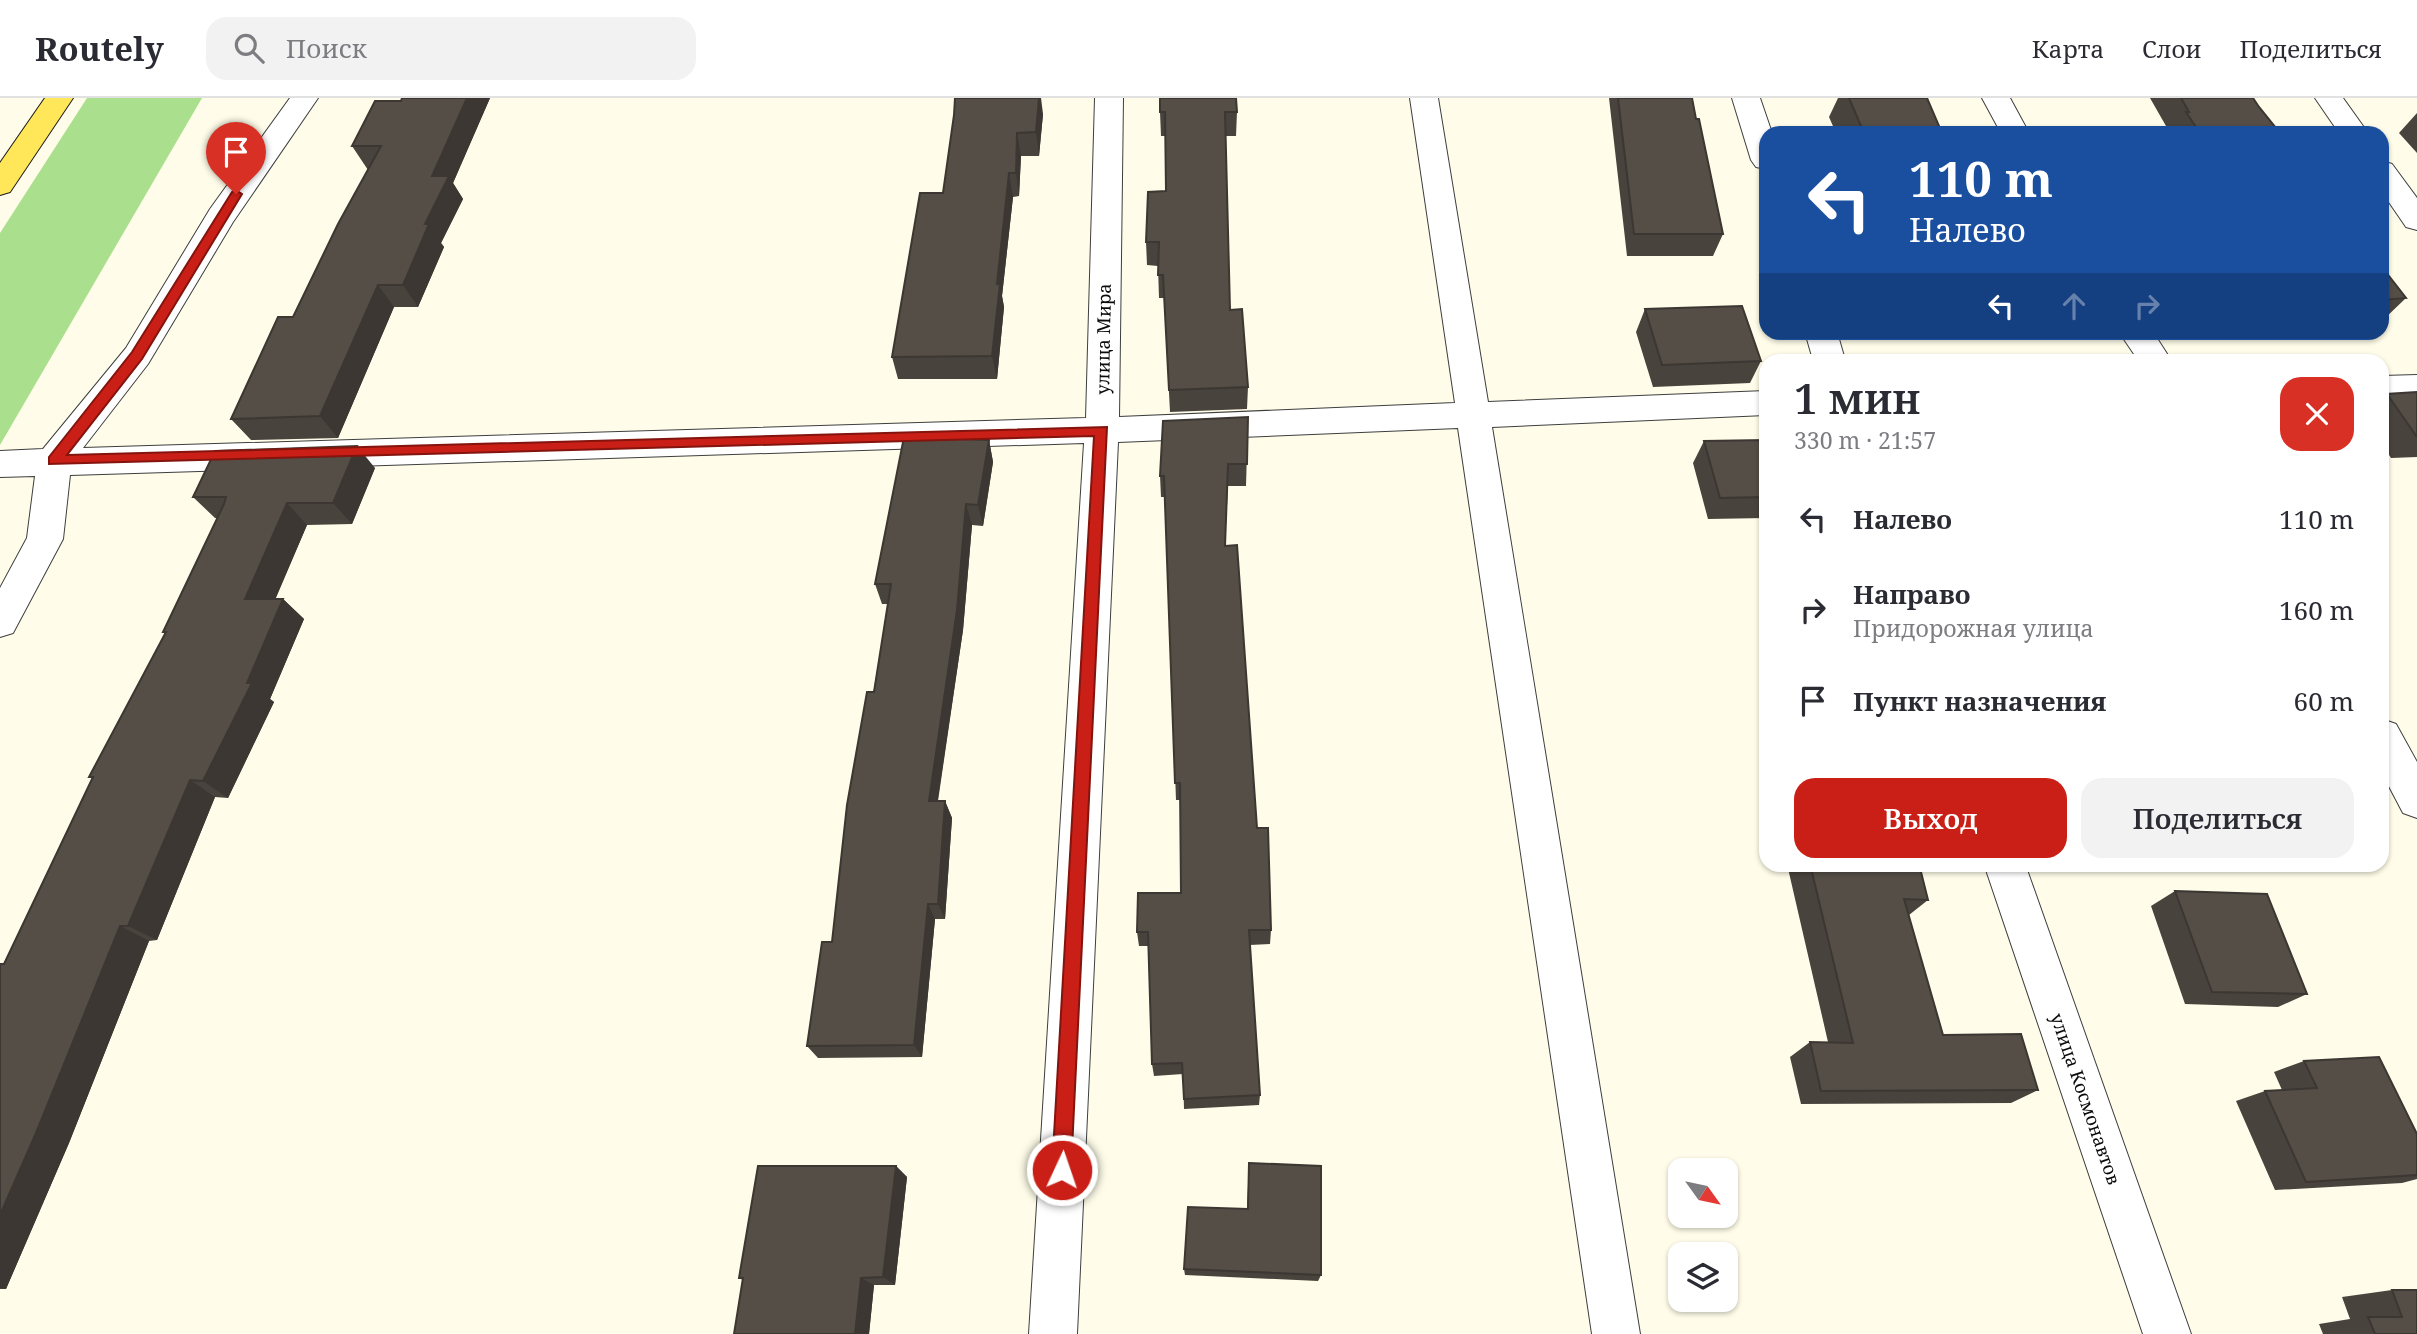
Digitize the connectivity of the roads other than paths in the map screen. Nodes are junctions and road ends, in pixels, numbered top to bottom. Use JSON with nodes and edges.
{"nodes":[{"id":1,"x":59,"y":98,"type":"edge"},
{"id":2,"x":304,"y":98,"type":"edge"},
{"id":3,"x":1109,"y":98,"type":"edge"},
{"id":4,"x":1423,"y":98,"type":"edge"},
{"id":5,"x":1746,"y":98,"type":"edge"},
{"id":6,"x":1996,"y":98,"type":"edge"},
{"id":7,"x":2329,"y":98,"type":"edge"},
{"id":8,"x":2011,"y":126,"type":"edge"},
{"id":9,"x":2349,"y":126,"type":"edge"},
{"id":10,"x":1759,"y":138,"type":"edge"},
{"id":11,"x":2389,"y":181,"type":"edge"},
{"id":12,"x":0,"y":185,"type":"edge"},
{"id":13,"x":2417,"y":219,"type":"edge"},
{"id":14,"x":2417,"y":387,"type":"edge"},
{"id":15,"x":2389,"y":388,"type":"edge"},
{"id":16,"x":1759,"y":403,"type":"edge"},
{"id":17,"x":1473,"y":415,"type":"junction"},
{"id":18,"x":1102,"y":430,"type":"junction"},
{"id":19,"x":54,"y":460,"type":"junction"},
{"id":20,"x":0,"y":464,"type":"edge"},
{"id":21,"x":0,"y":622,"type":"edge"},
{"id":22,"x":2389,"y":749,"type":"edge"},
{"id":23,"x":2417,"y":800,"type":"edge"},
{"id":24,"x":2007,"y":872,"type":"edge"},
{"id":25,"x":1053,"y":1334,"type":"edge"},
{"id":26,"x":1616,"y":1334,"type":"edge"},
{"id":27,"x":2167,"y":1334,"type":"edge"}],
"edges":[{"from":1,"to":12,"type":"main road"},
{"from":2,"to":19,"type":"street"},
{"from":3,"to":18,"type":"street","name":"улица Мира"},
{"from":4,"to":17,"type":"street"},
{"from":5,"to":10,"type":"street"},
{"from":6,"to":8,"type":"street"},
{"from":7,"to":9,"type":"street"},
{"from":11,"to":13,"type":"street"},
{"from":14,"to":15,"type":"street"},
{"from":16,"to":17,"type":"street"},
{"from":17,"to":18,"type":"street"},
{"from":17,"to":26,"type":"street"},
{"from":18,"to":19,"type":"street"},
{"from":18,"to":25,"type":"street","name":"улица Мира"},
{"from":19,"to":20,"type":"street"},
{"from":19,"to":21,"type":"street"},
{"from":22,"to":23,"type":"street"},
{"from":24,"to":27,"type":"street","name":"улица Космонавтов"}]}
